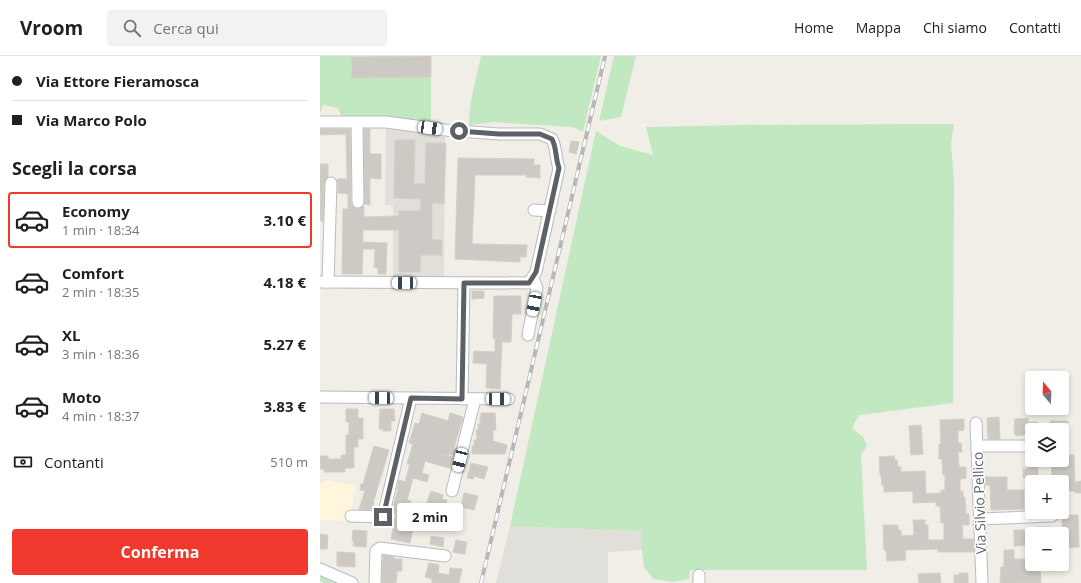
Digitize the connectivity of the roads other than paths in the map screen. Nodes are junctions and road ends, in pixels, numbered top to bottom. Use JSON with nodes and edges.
{"nodes":[{"id":1,"x":320,"y":122,"type":"edge"},
{"id":2,"x":357,"y":122,"type":"junction"},
{"id":3,"x":331,"y":183,"type":"dead end"},
{"id":4,"x":358,"y":202,"type":"dead end"},
{"id":5,"x":534,"y":210,"type":"dead end"},
{"id":6,"x":550,"y":211,"type":"junction"},
{"id":7,"x":324,"y":282,"type":"edge"},
{"id":8,"x":464,"y":283,"type":"junction"},
{"id":9,"x":529,"y":283,"type":"junction"},
{"id":10,"x":528,"y":335,"type":"dead end"},
{"id":11,"x":320,"y":397,"type":"edge"},
{"id":12,"x":411,"y":398,"type":"junction"},
{"id":13,"x":462,"y":399,"type":"junction"},
{"id":14,"x":476,"y":399,"type":"junction"},
{"id":15,"x":509,"y":400,"type":"dead end"},
{"id":16,"x":976,"y":423,"type":"dead end"},
{"id":17,"x":977,"y":446,"type":"junction"},
{"id":18,"x":1025,"y":446,"type":"edge"},
{"id":19,"x":452,"y":491,"type":"dead end"},
{"id":20,"x":351,"y":516,"type":"dead end"},
{"id":21,"x":1025,"y":517,"type":"edge"},
{"id":22,"x":980,"y":518,"type":"junction"},
{"id":23,"x":446,"y":556,"type":"dead end"},
{"id":24,"x":320,"y":569,"type":"edge"},
{"id":25,"x":352,"y":583,"type":"edge"},
{"id":26,"x":375,"y":583,"type":"edge"},
{"id":27,"x":982,"y":583,"type":"edge"}],
"edges":[{"from":1,"to":2,"type":"street"},
{"from":2,"to":4,"type":"street"},
{"from":2,"to":6,"type":"street"},
{"from":3,"to":7,"type":"street"},
{"from":5,"to":6,"type":"street"},
{"from":6,"to":9,"type":"street"},
{"from":7,"to":8,"type":"street"},
{"from":8,"to":9,"type":"street"},
{"from":8,"to":13,"type":"street"},
{"from":9,"to":10,"type":"street"},
{"from":11,"to":12,"type":"street"},
{"from":12,"to":13,"type":"street"},
{"from":12,"to":20,"type":"street"},
{"from":13,"to":14,"type":"street"},
{"from":14,"to":15,"type":"street"},
{"from":14,"to":19,"type":"street"},
{"from":16,"to":17,"type":"street","name":"Via Silvio Pellico"},
{"from":17,"to":18,"type":"street"},
{"from":17,"to":22,"type":"street","name":"Via Silvio Pellico"},
{"from":21,"to":22,"type":"street"},
{"from":22,"to":27,"type":"street","name":"Via Silvio Pellico"},
{"from":23,"to":26,"type":"street"},
{"from":24,"to":25,"type":"street"}]}
